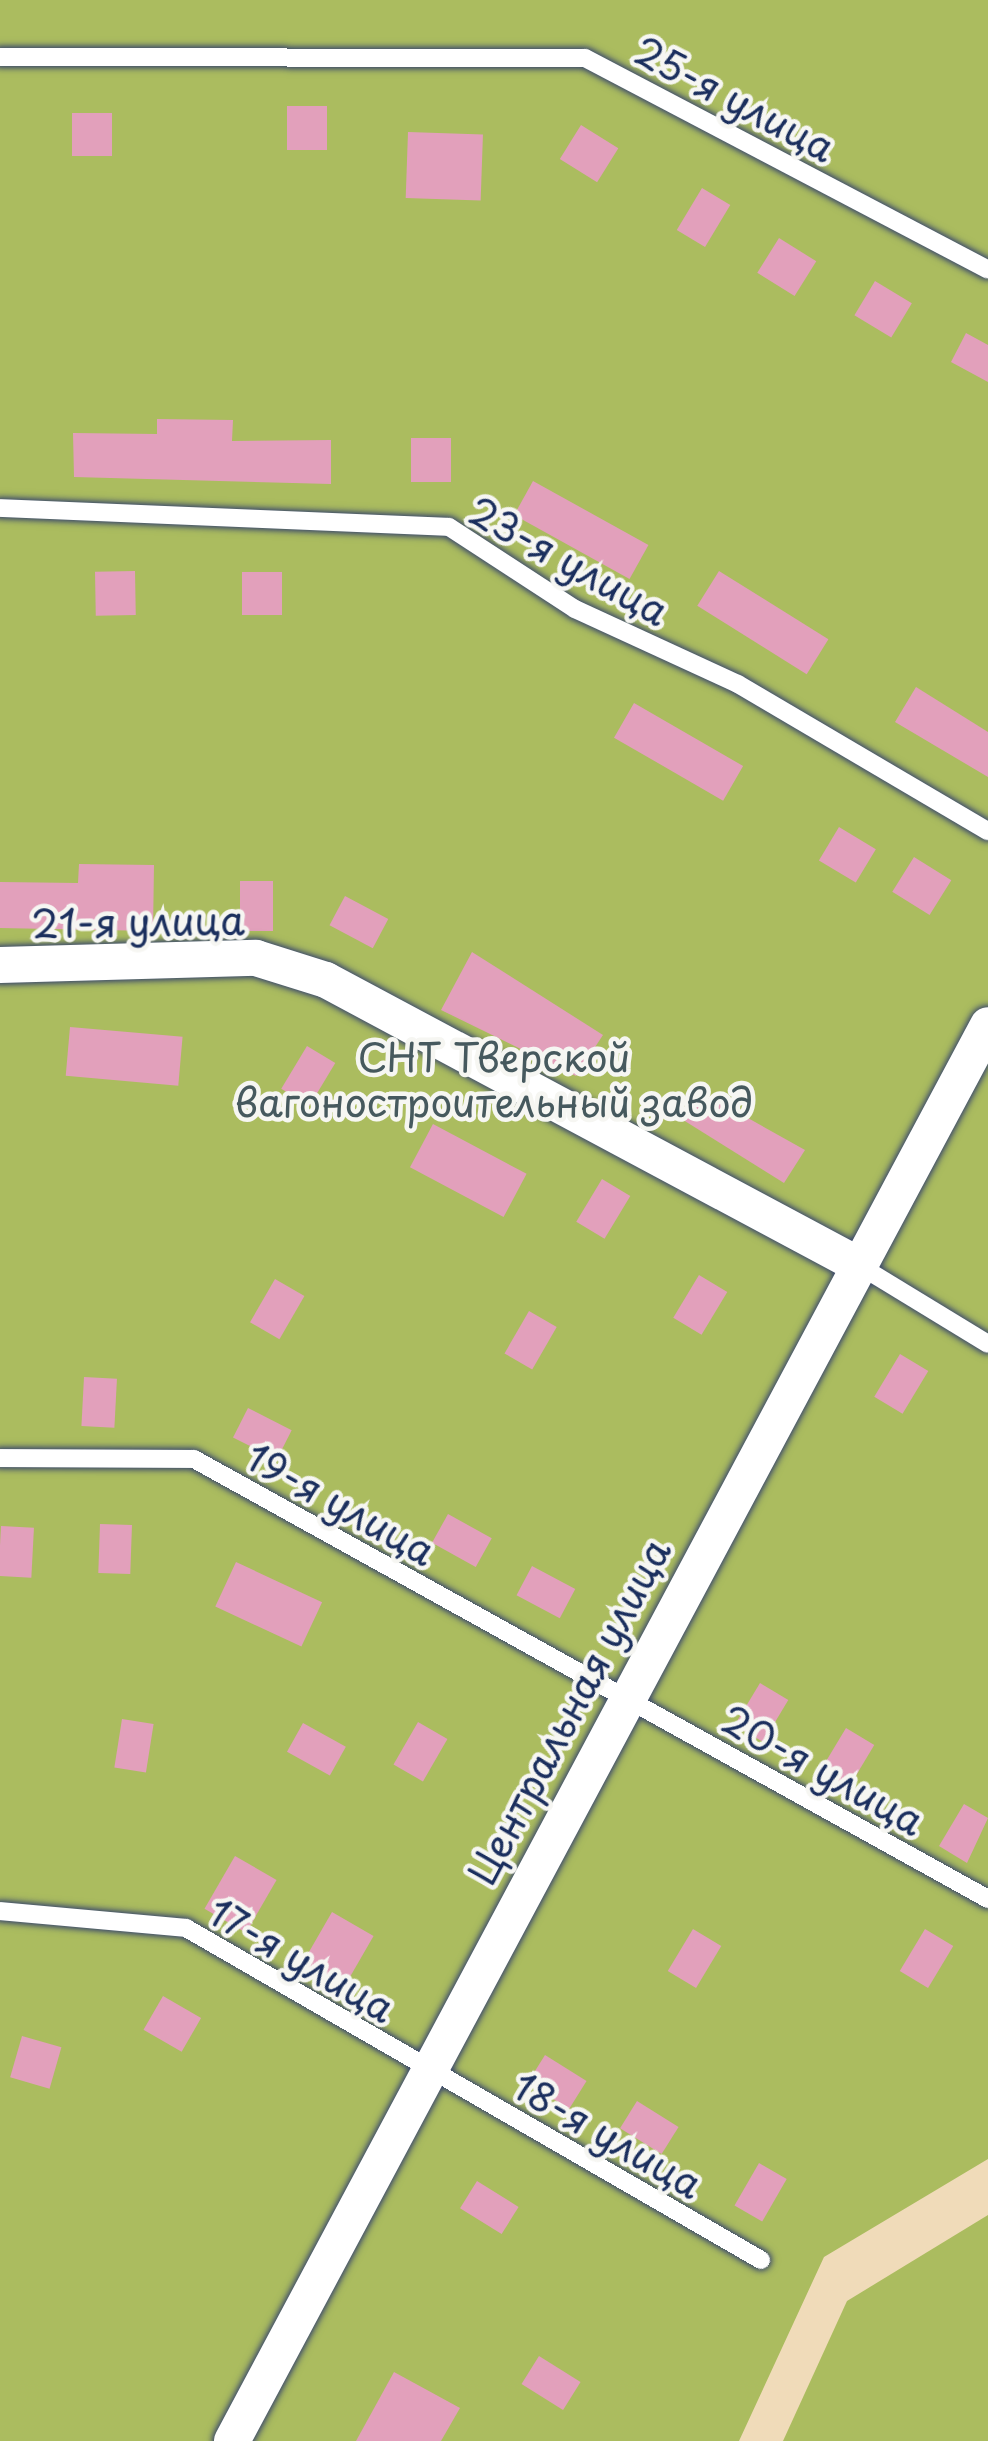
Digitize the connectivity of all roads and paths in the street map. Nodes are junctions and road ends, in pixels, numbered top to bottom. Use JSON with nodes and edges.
{"nodes":[{"id":1,"x":0,"y":57,"type":"edge"},
{"id":2,"x":988,"y":270,"type":"edge"},
{"id":3,"x":0,"y":508,"type":"edge"},
{"id":4,"x":988,"y":831,"type":"edge"},
{"id":5,"x":0,"y":965,"type":"edge"},
{"id":6,"x":988,"y":1025,"type":"edge"},
{"id":7,"x":853,"y":1262,"type":"junction"},
{"id":8,"x":988,"y":1344,"type":"edge"},
{"id":9,"x":0,"y":1458,"type":"edge"},
{"id":10,"x":626,"y":1698,"type":"junction"},
{"id":11,"x":988,"y":1899,"type":"edge"},
{"id":12,"x":0,"y":1910,"type":"edge"},
{"id":13,"x":423,"y":2066,"type":"junction"},
{"id":14,"x":761,"y":2260,"type":"dead end"},
{"id":15,"x":232,"y":2441,"type":"edge"}],
"edges":[{"from":1,"to":2,"type":"lane","name":"25-я улица"},
{"from":3,"to":4,"type":"lane","name":"23-я улица"},
{"from":5,"to":7,"type":"street","name":"21-я улица"},
{"from":6,"to":7,"type":"street","name":"Центральная улица"},
{"from":7,"to":8,"type":"lane"},
{"from":7,"to":10,"type":"street","name":"Центральная улица"},
{"from":9,"to":10,"type":"lane","name":"19-я улица"},
{"from":10,"to":11,"type":"lane","name":"20-я улица"},
{"from":10,"to":13,"type":"street","name":"Центральная улица"},
{"from":12,"to":13,"type":"lane","name":"17-я улица"},
{"from":13,"to":14,"type":"lane","name":"18-я улица"},
{"from":13,"to":15,"type":"street","name":"Центральная улица"}]}
